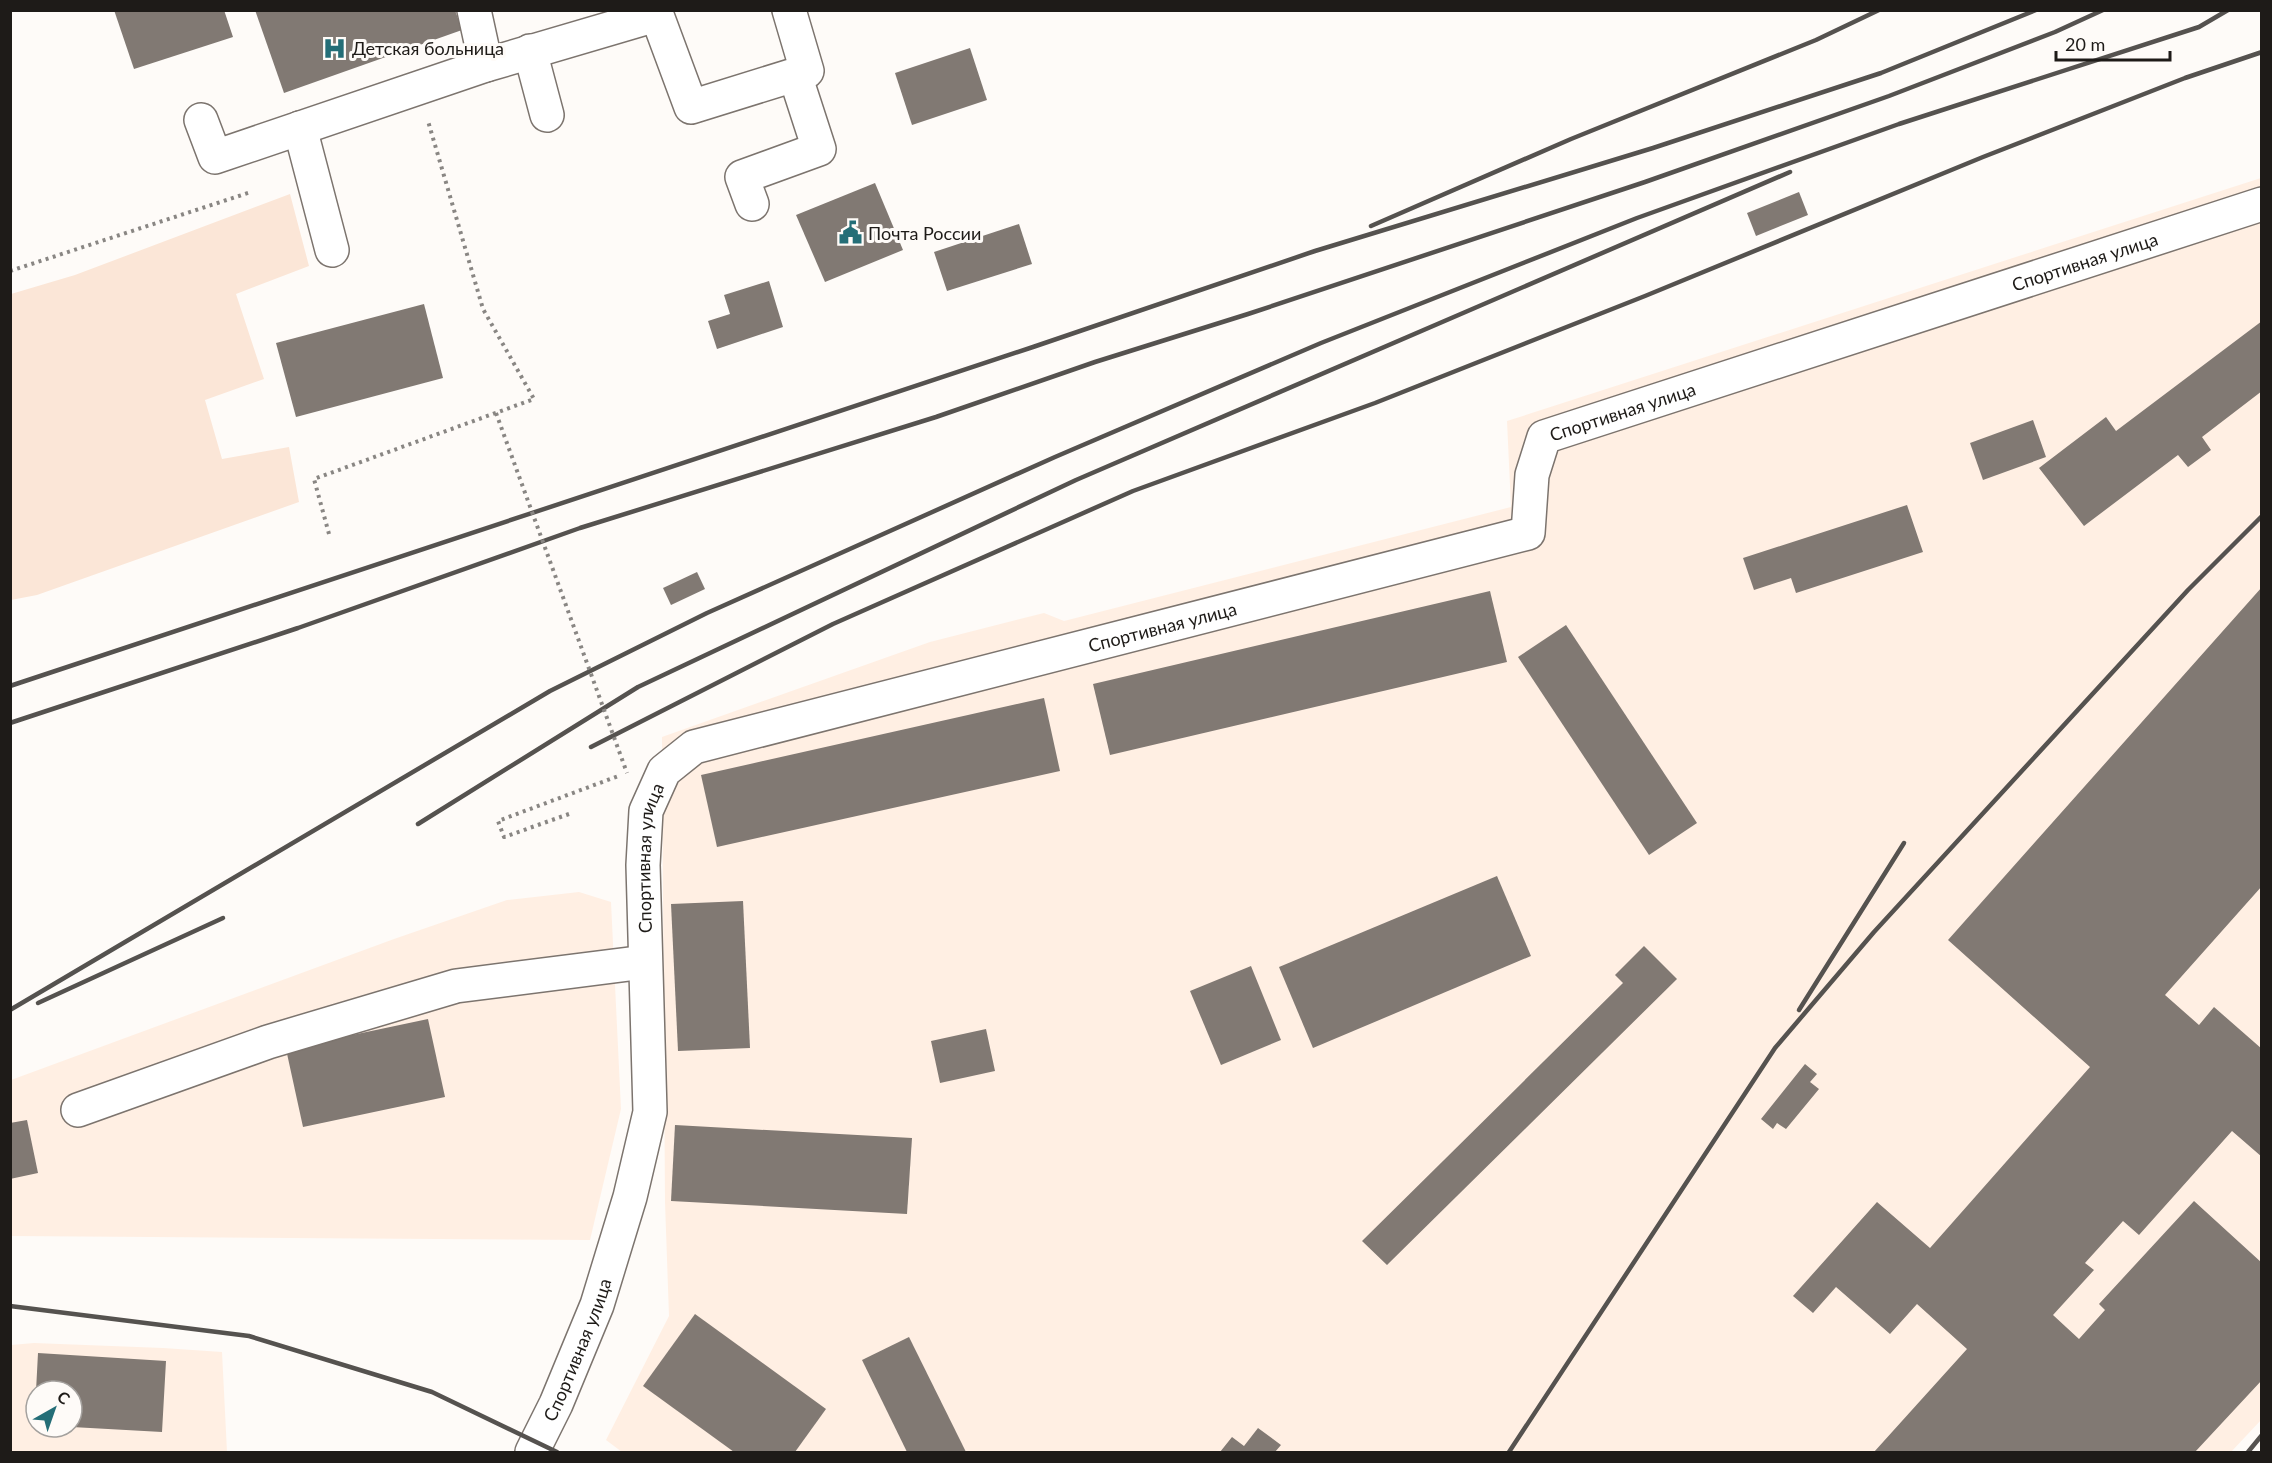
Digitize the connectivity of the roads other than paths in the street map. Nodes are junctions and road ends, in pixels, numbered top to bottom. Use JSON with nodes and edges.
{"nodes":[{"id":1,"x":474,"y":10,"type":"edge"},
{"id":2,"x":789,"y":10,"type":"edge"},
{"id":3,"x":656,"y":13,"type":"edge"},
{"id":4,"x":530,"y":51,"type":"junction"},
{"id":5,"x":486,"y":65,"type":"junction"},
{"id":6,"x":795,"y":75,"type":"junction"},
{"id":7,"x":547,"y":115,"type":"dead end"},
{"id":8,"x":201,"y":120,"type":"dead end"},
{"id":9,"x":300,"y":128,"type":"junction"},
{"id":10,"x":752,"y":204,"type":"dead end"},
{"id":11,"x":2262,"y":204,"type":"edge"},
{"id":12,"x":332,"y":250,"type":"dead end"},
{"id":13,"x":645,"y":962,"type":"junction"},
{"id":14,"x":78,"y":1110,"type":"dead end"},
{"id":15,"x":532,"y":1452,"type":"edge"}],
"edges":[{"from":1,"to":5,"type":"street"},
{"from":2,"to":6,"type":"street"},
{"from":3,"to":4,"type":"street"},
{"from":3,"to":6,"type":"street"},
{"from":4,"to":5,"type":"street"},
{"from":4,"to":7,"type":"street"},
{"from":5,"to":9,"type":"street"},
{"from":6,"to":10,"type":"street"},
{"from":8,"to":9,"type":"street"},
{"from":9,"to":12,"type":"street"},
{"from":11,"to":13,"type":"street","name":"Спортивная улица"},
{"from":13,"to":14,"type":"street"},
{"from":13,"to":15,"type":"street","name":"Спортивная улица"}]}
